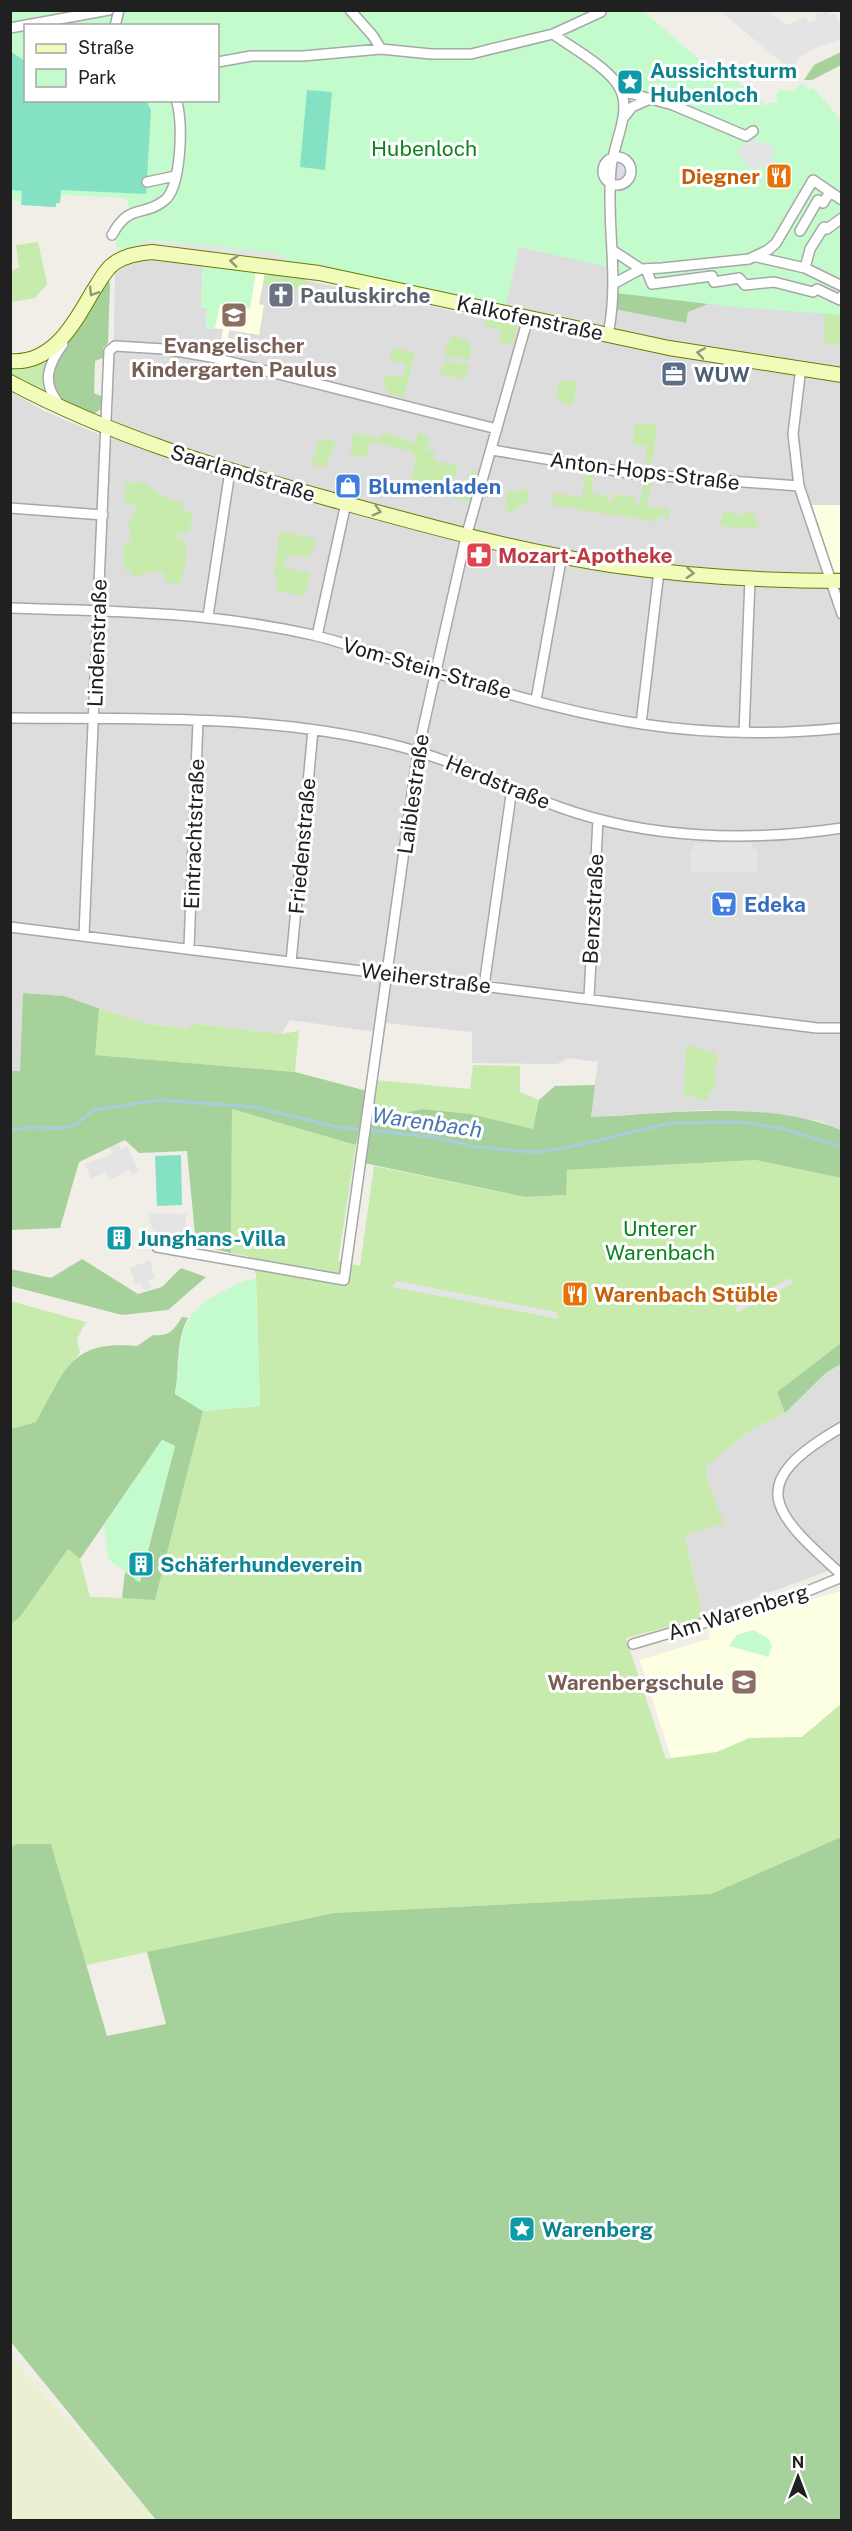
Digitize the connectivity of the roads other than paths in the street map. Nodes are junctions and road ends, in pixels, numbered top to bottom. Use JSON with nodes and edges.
{"nodes":[{"id":1,"x":109,"y":10,"type":"edge"},
{"id":2,"x":350,"y":10,"type":"edge"},
{"id":3,"x":600,"y":14,"type":"edge"},
{"id":4,"x":37,"y":24,"type":"edge"},
{"id":5,"x":553,"y":34,"type":"junction"},
{"id":6,"x":381,"y":49,"type":"junction"},
{"id":7,"x":219,"y":62,"type":"edge"},
{"id":8,"x":622,"y":91,"type":"junction"},
{"id":9,"x":648,"y":100,"type":"junction"},
{"id":10,"x":179,"y":103,"type":"edge"},
{"id":11,"x":625,"y":116,"type":"junction"},
{"id":12,"x":753,"y":131,"type":"dead end"},
{"id":13,"x":609,"y":165,"type":"junction"},
{"id":14,"x":175,"y":176,"type":"junction"},
{"id":15,"x":147,"y":182,"type":"dead end"},
{"id":16,"x":610,"y":184,"type":"junction"},
{"id":17,"x":830,"y":192,"type":"junction"},
{"id":18,"x":842,"y":200,"type":"edge"},
{"id":19,"x":842,"y":218,"type":"edge"},
{"id":20,"x":788,"y":225,"type":"junction"},
{"id":21,"x":800,"y":231,"type":"junction"},
{"id":22,"x":112,"y":235,"type":"dead end"},
{"id":23,"x":814,"y":240,"type":"junction"},
{"id":24,"x":612,"y":250,"type":"junction"},
{"id":25,"x":757,"y":256,"type":"junction"},
{"id":26,"x":805,"y":268,"type":"junction"},
{"id":27,"x":643,"y":269,"type":"junction"},
{"id":28,"x":613,"y":284,"type":"junction"},
{"id":29,"x":842,"y":286,"type":"edge"},
{"id":30,"x":842,"y":296,"type":"edge"},
{"id":31,"x":528,"y":318,"type":"junction"},
{"id":32,"x":74,"y":324,"type":"junction"},
{"id":33,"x":609,"y":329,"type":"dead end"},
{"id":34,"x":16,"y":362,"type":"edge"},
{"id":35,"x":801,"y":367,"type":"junction"},
{"id":36,"x":842,"y":375,"type":"edge"},
{"id":37,"x":10,"y":382,"type":"edge"},
{"id":38,"x":65,"y":411,"type":"junction"},
{"id":39,"x":105,"y":427,"type":"junction"},
{"id":40,"x":497,"y":429,"type":"junction"},
{"id":41,"x":492,"y":450,"type":"junction"},
{"id":42,"x":230,"y":471,"type":"junction"},
{"id":43,"x":799,"y":486,"type":"junction"},
{"id":44,"x":346,"y":503,"type":"junction"},
{"id":45,"x":10,"y":508,"type":"edge"},
{"id":46,"x":103,"y":515,"type":"junction"},
{"id":47,"x":467,"y":534,"type":"junction"},
{"id":48,"x":562,"y":555,"type":"junction"},
{"id":49,"x":659,"y":571,"type":"junction"},
{"id":50,"x":750,"y":579,"type":"junction"},
{"id":51,"x":836,"y":581,"type":"edge"},
{"id":52,"x":10,"y":608,"type":"edge"},
{"id":53,"x":99,"y":611,"type":"junction"},
{"id":54,"x":842,"y":614,"type":"edge"},
{"id":55,"x":208,"y":616,"type":"junction"},
{"id":56,"x":317,"y":636,"type":"junction"},
{"id":57,"x":434,"y":672,"type":"junction"},
{"id":58,"x":536,"y":700,"type":"junction"},
{"id":59,"x":10,"y":718,"type":"edge"},
{"id":60,"x":94,"y":718,"type":"junction"},
{"id":61,"x":198,"y":721,"type":"junction"},
{"id":62,"x":641,"y":724,"type":"junction"},
{"id":63,"x":842,"y":728,"type":"edge"},
{"id":64,"x":313,"y":730,"type":"junction"},
{"id":65,"x":744,"y":733,"type":"junction"},
{"id":66,"x":418,"y":751,"type":"junction"},
{"id":67,"x":512,"y":788,"type":"junction"},
{"id":68,"x":598,"y":819,"type":"junction"},
{"id":69,"x":842,"y":828,"type":"edge"},
{"id":70,"x":10,"y":927,"type":"edge"},
{"id":71,"x":84,"y":935,"type":"junction"},
{"id":72,"x":189,"y":947,"type":"junction"},
{"id":73,"x":291,"y":962,"type":"junction"},
{"id":74,"x":387,"y":973,"type":"junction"},
{"id":75,"x":484,"y":986,"type":"junction"},
{"id":76,"x":589,"y":998,"type":"junction"},
{"id":77,"x":842,"y":1028,"type":"edge"},
{"id":78,"x":157,"y":1247,"type":"dead end"},
{"id":79,"x":842,"y":1427,"type":"edge"},
{"id":80,"x":842,"y":1576,"type":"edge"},
{"id":81,"x":633,"y":1644,"type":"dead end"}],
"edges":[{"from":1,"to":4,"type":"street"},
{"from":2,"to":6,"type":"street"},
{"from":3,"to":5,"type":"street"},
{"from":5,"to":6,"type":"street"},
{"from":5,"to":8,"type":"street"},
{"from":6,"to":7,"type":"street"},
{"from":8,"to":9,"type":"street"},
{"from":8,"to":11,"type":"street"},
{"from":9,"to":11,"type":"street"},
{"from":9,"to":12,"type":"street"},
{"from":10,"to":14,"type":"street"},
{"from":11,"to":13,"type":"street"},
{"from":13,"to":16,"type":"street"},
{"from":13,"to":16,"type":"street"},
{"from":14,"to":15,"type":"street"},
{"from":14,"to":22,"type":"street"},
{"from":16,"to":24,"type":"street"},
{"from":17,"to":18,"type":"street"},
{"from":17,"to":20,"type":"street"},
{"from":17,"to":21,"type":"street"},
{"from":19,"to":23,"type":"street"},
{"from":20,"to":21,"type":"street"},
{"from":20,"to":25,"type":"street"},
{"from":21,"to":23,"type":"street"},
{"from":23,"to":26,"type":"street"},
{"from":24,"to":27,"type":"street"},
{"from":24,"to":28,"type":"street"},
{"from":25,"to":26,"type":"street"},
{"from":25,"to":27,"type":"street"},
{"from":26,"to":29,"type":"street"},
{"from":27,"to":28,"type":"street"},
{"from":27,"to":30,"type":"street"},
{"from":28,"to":33,"type":"street"},
{"from":31,"to":32,"type":"street","name":"Kalkofenstraße","one_way":true},
{"from":35,"to":31,"type":"street","name":"Kalkofenstraße","one_way":true},
{"from":31,"to":40,"type":"street","name":"Laiblestraße"},
{"from":32,"to":34,"type":"street","name":"Kalkofenstraße"},
{"from":32,"to":38,"type":"street","name":"Kalkofenstraße"},
{"from":35,"to":36,"type":"street","name":"Kalkofenstraße"},
{"from":35,"to":43,"type":"street"},
{"from":37,"to":38,"type":"street","name":"Saarlandstraße"},
{"from":38,"to":39,"type":"street","name":"Saarlandstraße"},
{"from":39,"to":40,"type":"street","name":"Lindenstraße"},
{"from":39,"to":42,"type":"street","name":"Saarlandstraße"},
{"from":39,"to":46,"type":"street","name":"Lindenstraße"},
{"from":40,"to":41,"type":"street","name":"Laiblestraße"},
{"from":41,"to":43,"type":"street","name":"Anton-Hops-Straße"},
{"from":41,"to":47,"type":"street","name":"Laiblestraße"},
{"from":42,"to":44,"type":"street","name":"Saarlandstraße"},
{"from":42,"to":55,"type":"street"},
{"from":43,"to":51,"type":"street"},
{"from":44,"to":47,"type":"street","name":"Saarlandstraße","one_way":true},
{"from":44,"to":56,"type":"street"},
{"from":45,"to":46,"type":"street"},
{"from":46,"to":53,"type":"street","name":"Lindenstraße"},
{"from":47,"to":48,"type":"street","name":"Saarlandstraße"},
{"from":47,"to":57,"type":"street","name":"Laiblestraße"},
{"from":48,"to":49,"type":"street","name":"Saarlandstraße"},
{"from":48,"to":58,"type":"street"},
{"from":49,"to":50,"type":"street","name":"Saarlandstraße","one_way":true},
{"from":49,"to":62,"type":"street"},
{"from":50,"to":51,"type":"street","name":"Saarlandstraße"},
{"from":50,"to":65,"type":"street"},
{"from":51,"to":54,"type":"street"},
{"from":52,"to":53,"type":"street","name":"Vom-Stein-Straße"},
{"from":53,"to":55,"type":"street","name":"Vom-Stein-Straße"},
{"from":53,"to":60,"type":"street","name":"Lindenstraße"},
{"from":55,"to":56,"type":"street","name":"Vom-Stein-Straße"},
{"from":56,"to":57,"type":"street","name":"Vom-Stein-Straße"},
{"from":57,"to":58,"type":"street","name":"Vom-Stein-Straße"},
{"from":57,"to":66,"type":"street","name":"Laiblestraße"},
{"from":58,"to":62,"type":"street","name":"Vom-Stein-Straße"},
{"from":59,"to":60,"type":"street","name":"Herdstraße"},
{"from":60,"to":61,"type":"street","name":"Herdstraße"},
{"from":60,"to":71,"type":"street","name":"Lindenstraße"},
{"from":61,"to":64,"type":"street","name":"Herdstraße"},
{"from":61,"to":72,"type":"street","name":"Eintrachtstraße"},
{"from":62,"to":65,"type":"street","name":"Vom-Stein-Straße"},
{"from":63,"to":65,"type":"street","name":"Vom-Stein-Straße"},
{"from":64,"to":66,"type":"street","name":"Herdstraße"},
{"from":64,"to":73,"type":"street","name":"Friedenstraße"},
{"from":66,"to":67,"type":"street","name":"Herdstraße"},
{"from":66,"to":74,"type":"street","name":"Laiblestraße"},
{"from":67,"to":68,"type":"street","name":"Herdstraße"},
{"from":67,"to":75,"type":"street"},
{"from":68,"to":69,"type":"street","name":"Herdstraße"},
{"from":68,"to":76,"type":"street","name":"Benzstraße"},
{"from":70,"to":71,"type":"street","name":"Weiherstraße"},
{"from":71,"to":72,"type":"street","name":"Weiherstraße"},
{"from":72,"to":73,"type":"street","name":"Weiherstraße"},
{"from":73,"to":74,"type":"street","name":"Weiherstraße"},
{"from":74,"to":75,"type":"street","name":"Weiherstraße"},
{"from":74,"to":78,"type":"street","name":"Laiblestraße"},
{"from":75,"to":76,"type":"street","name":"Weiherstraße"},
{"from":76,"to":77,"type":"street","name":"Weiherstraße"},
{"from":79,"to":80,"type":"street"},
{"from":80,"to":81,"type":"street","name":"Am Warenberg"}]}
